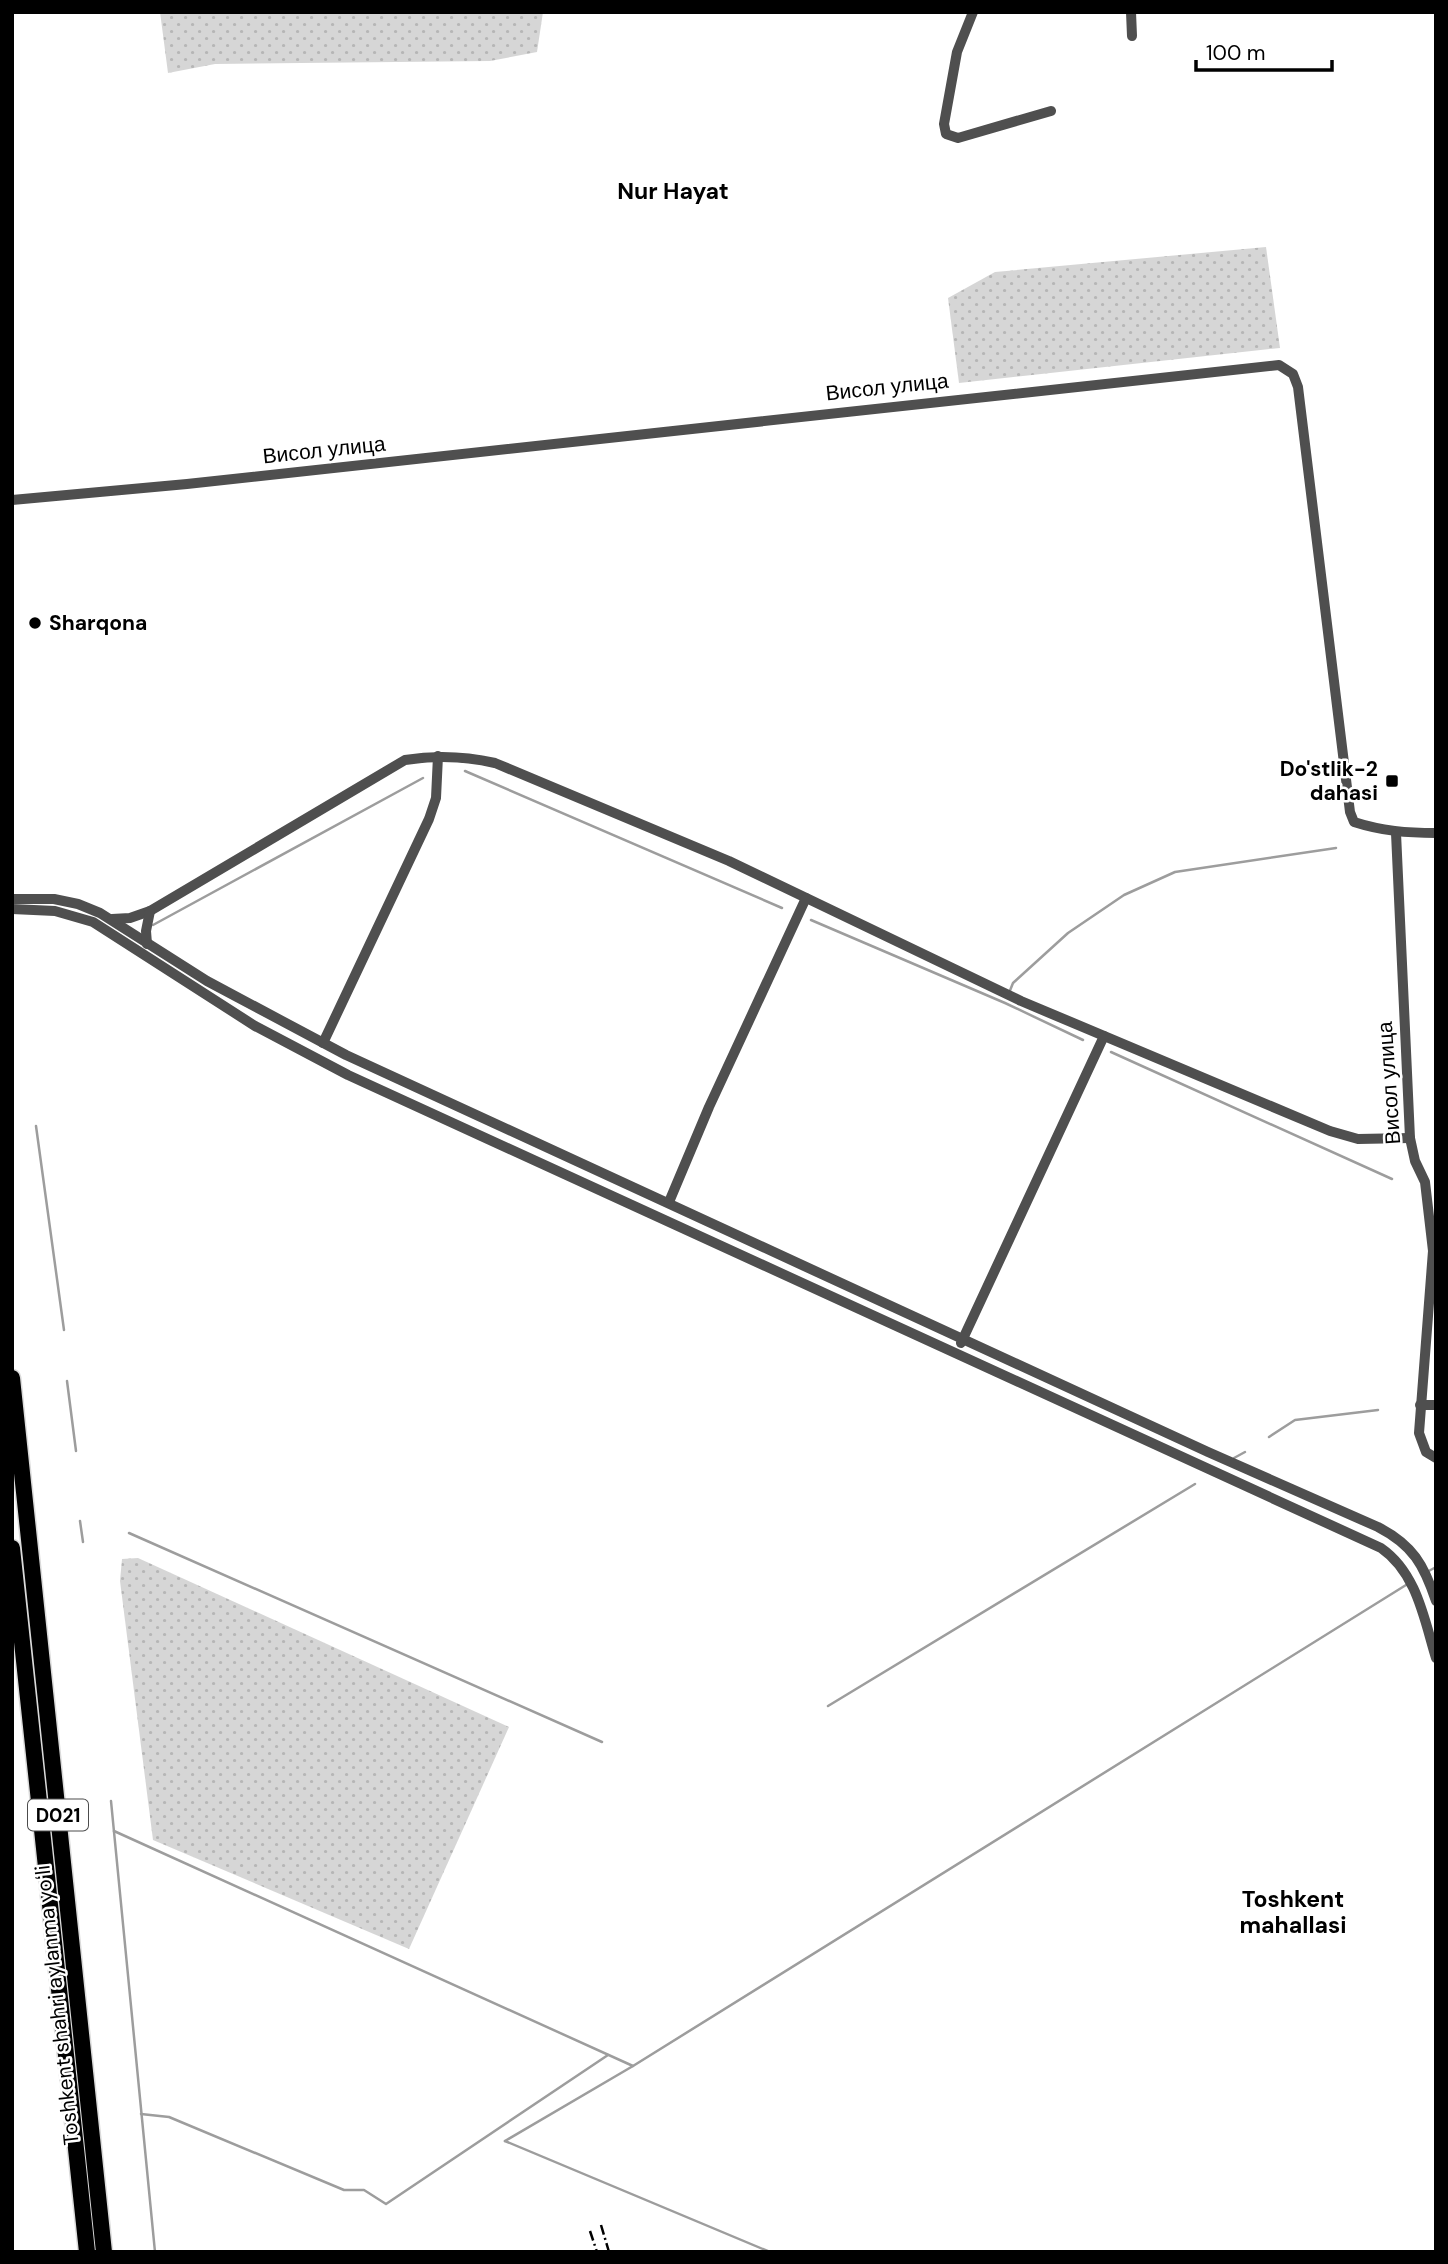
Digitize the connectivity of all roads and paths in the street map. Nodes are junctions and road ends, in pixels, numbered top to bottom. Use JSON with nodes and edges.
{"nodes":[{"id":1,"x":973,"y":12,"type":"edge"},
{"id":2,"x":1130,"y":12,"type":"edge"},
{"id":3,"x":1132,"y":36,"type":"dead end"},
{"id":4,"x":1051,"y":111,"type":"dead end"},
{"id":5,"x":12,"y":500,"type":"edge"},
{"id":6,"x":438,"y":756,"type":"junction"},
{"id":7,"x":1395,"y":832,"type":"junction"},
{"id":8,"x":1436,"y":834,"type":"edge"},
{"id":9,"x":806,"y":898,"type":"junction"},
{"id":10,"x":12,"y":899,"type":"edge"},
{"id":11,"x":12,"y":909,"type":"edge"},
{"id":12,"x":150,"y":911,"type":"junction"},
{"id":13,"x":112,"y":919,"type":"junction"},
{"id":14,"x":147,"y":944,"type":"junction"},
{"id":15,"x":1104,"y":1036,"type":"junction"},
{"id":16,"x":323,"y":1043,"type":"junction"},
{"id":17,"x":1410,"y":1138,"type":"junction"},
{"id":18,"x":544,"y":1146,"type":"junction"},
{"id":19,"x":537,"y":1161,"type":"junction"},
{"id":20,"x":668,"y":1202,"type":"junction"},
{"id":21,"x":963,"y":1338,"type":"junction"},
{"id":22,"x":957,"y":1352,"type":"junction"},
{"id":23,"x":12,"y":1378,"type":"edge"},
{"id":24,"x":1420,"y":1405,"type":"junction"},
{"id":25,"x":1436,"y":1405,"type":"edge"},
{"id":26,"x":1431,"y":1455,"type":"edge"},
{"id":27,"x":1390,"y":1534,"type":"junction"},
{"id":28,"x":12,"y":1548,"type":"edge"},
{"id":29,"x":1381,"y":1548,"type":"junction"},
{"id":30,"x":1436,"y":1601,"type":"edge"},
{"id":31,"x":1436,"y":1658,"type":"edge"},
{"id":32,"x":87,"y":2252,"type":"edge"},
{"id":33,"x":104,"y":2252,"type":"edge"}],
"edges":[{"from":1,"to":4,"type":"street"},
{"from":2,"to":3,"type":"street"},
{"from":5,"to":7,"type":"street","name":"Висол улица"},
{"from":6,"to":9,"type":"street"},
{"from":6,"to":12,"type":"street"},
{"from":6,"to":16,"type":"street"},
{"from":7,"to":8,"type":"street"},
{"from":7,"to":17,"type":"street","name":"Висол улица"},
{"from":9,"to":15,"type":"street"},
{"from":9,"to":20,"type":"street"},
{"from":10,"to":13,"type":"street"},
{"from":11,"to":19,"type":"street"},
{"from":12,"to":13,"type":"street"},
{"from":12,"to":14,"type":"street"},
{"from":13,"to":14,"type":"street"},
{"from":14,"to":16,"type":"street"},
{"from":15,"to":17,"type":"street"},
{"from":15,"to":21,"type":"street"},
{"from":16,"to":18,"type":"street"},
{"from":17,"to":24,"type":"street","name":"Висол улица"},
{"from":18,"to":19,"type":"street"},
{"from":18,"to":20,"type":"street"},
{"from":19,"to":22,"type":"street"},
{"from":20,"to":21,"type":"street"},
{"from":21,"to":22,"type":"street"},
{"from":21,"to":27,"type":"street"},
{"from":22,"to":29,"type":"street"},
{"from":23,"to":33,"type":"highway","name":"Toshkent shahri aylanma yoʻli","number":"D021"},
{"from":24,"to":25,"type":"street"},
{"from":24,"to":26,"type":"street","name":"Висол улица"},
{"from":27,"to":29,"type":"street"},
{"from":27,"to":30,"type":"street"},
{"from":28,"to":32,"type":"highway","name":"Toshkent shahri aylanma yoʻli","number":"D021"},
{"from":29,"to":31,"type":"street"}]}
